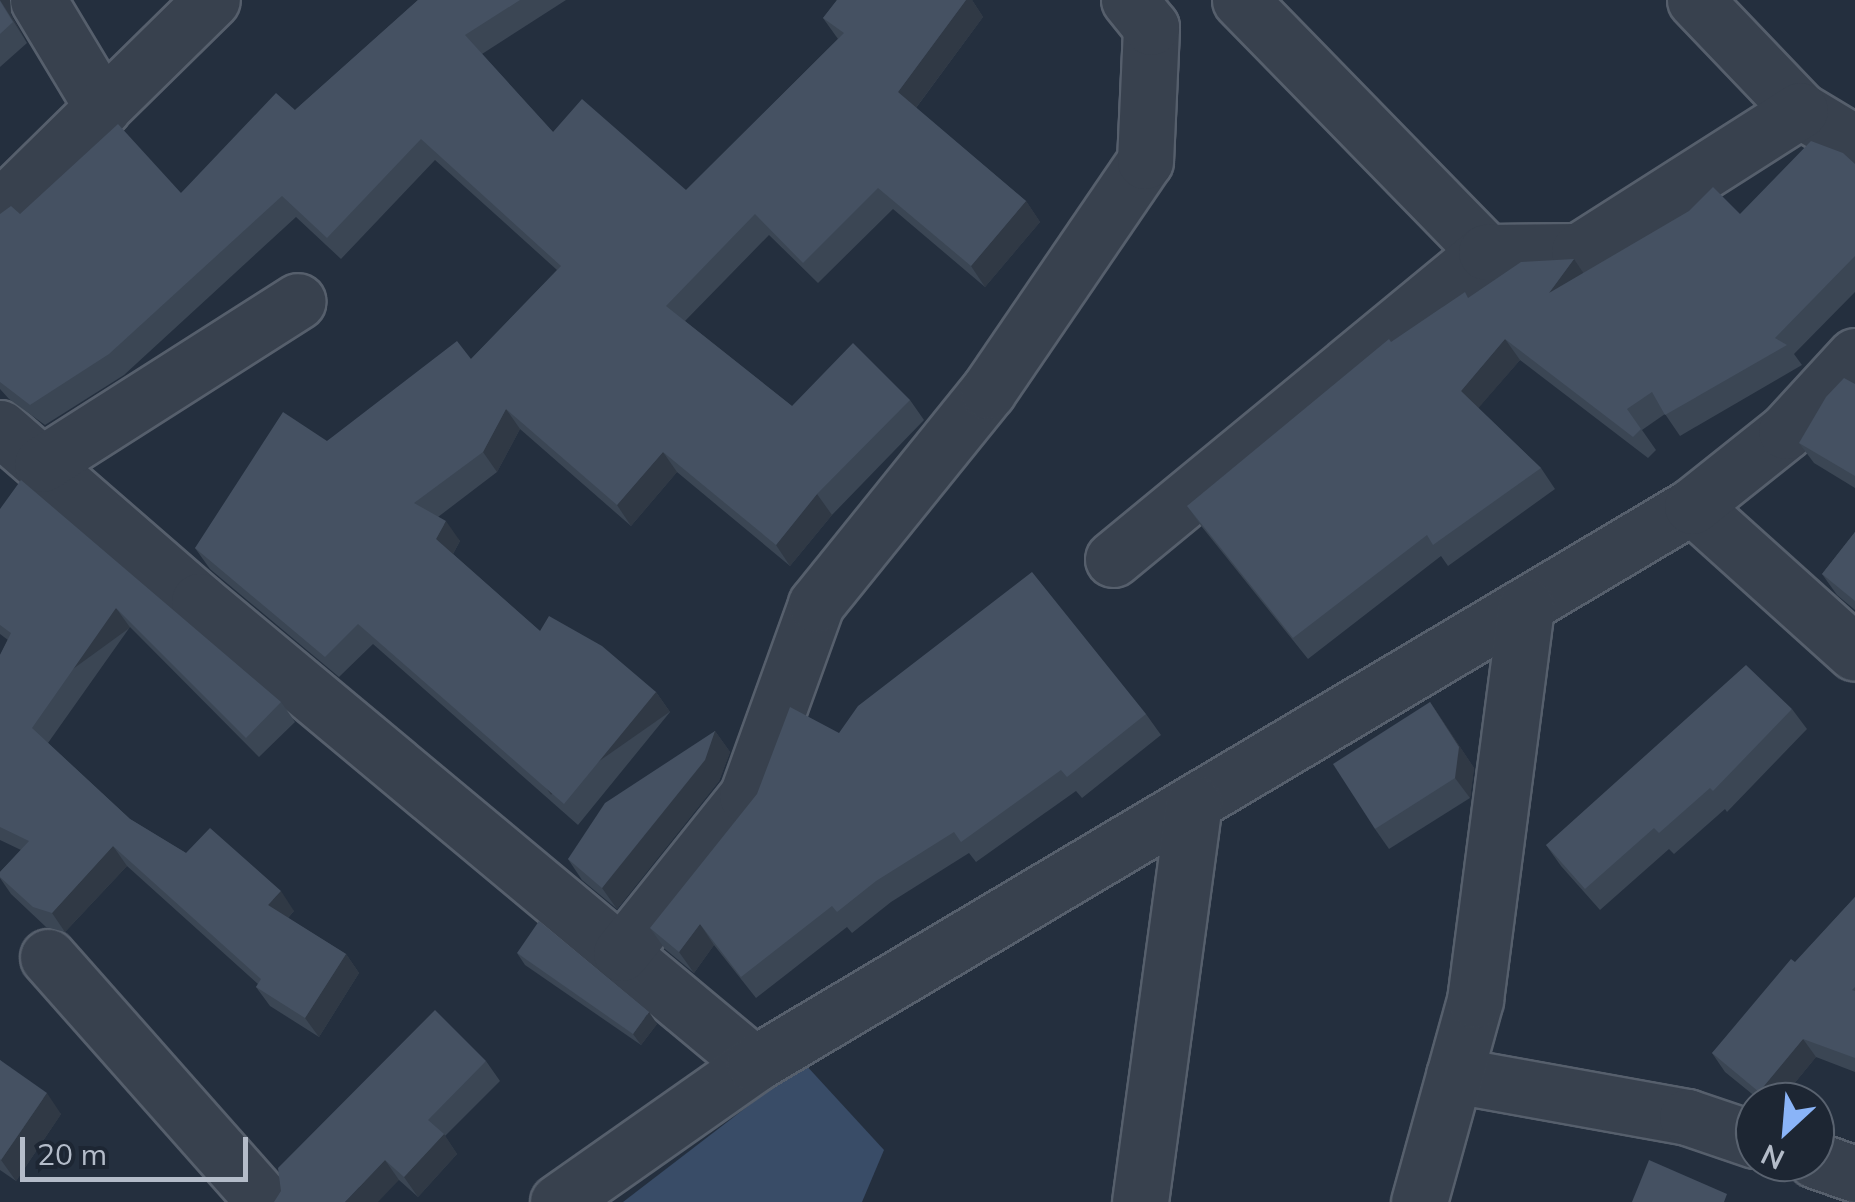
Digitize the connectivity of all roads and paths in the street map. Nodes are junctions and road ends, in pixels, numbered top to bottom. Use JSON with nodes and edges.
{"nodes":[{"id":1,"x":38,"y":0,"type":"edge"},
{"id":2,"x":212,"y":0,"type":"edge"},
{"id":3,"x":1129,"y":0,"type":"edge"},
{"id":4,"x":1240,"y":0,"type":"edge"},
{"id":5,"x":1695,"y":0,"type":"edge"},
{"id":6,"x":103,"y":108,"type":"junction"},
{"id":7,"x":1800,"y":110,"type":"junction"},
{"id":8,"x":1855,"y":142,"type":"edge"},
{"id":9,"x":0,"y":208,"type":"edge"},
{"id":10,"x":1486,"y":252,"type":"junction"},
{"id":11,"x":298,"y":300,"type":"dead end"},
{"id":12,"x":1855,"y":356,"type":"edge"},
{"id":13,"x":0,"y":428,"type":"edge"},
{"id":14,"x":42,"y":464,"type":"junction"},
{"id":15,"x":1692,"y":506,"type":"junction"},
{"id":16,"x":1113,"y":558,"type":"dead end"},
{"id":17,"x":1526,"y":606,"type":"junction"},
{"id":18,"x":1855,"y":652,"type":"edge"},
{"id":19,"x":1194,"y":804,"type":"junction"},
{"id":20,"x":621,"y":953,"type":"junction"},
{"id":21,"x":48,"y":957,"type":"dead end"},
{"id":22,"x":754,"y":1064,"type":"junction"},
{"id":23,"x":1454,"y":1075,"type":"junction"},
{"id":24,"x":1735,"y":1134,"type":"edge"},
{"id":25,"x":264,"y":1202,"type":"edge"},
{"id":26,"x":558,"y":1202,"type":"edge"},
{"id":27,"x":1140,"y":1202,"type":"edge"},
{"id":28,"x":1419,"y":1202,"type":"edge"}],
"edges":[{"from":1,"to":6,"type":"street"},
{"from":2,"to":6,"type":"street"},
{"from":3,"to":20,"type":"street"},
{"from":4,"to":10,"type":"street"},
{"from":5,"to":7,"type":"street"},
{"from":6,"to":9,"type":"street"},
{"from":7,"to":8,"type":"street"},
{"from":7,"to":10,"type":"street"},
{"from":10,"to":16,"type":"street"},
{"from":11,"to":14,"type":"street"},
{"from":12,"to":15,"type":"street"},
{"from":13,"to":14,"type":"street"},
{"from":14,"to":20,"type":"street"},
{"from":15,"to":17,"type":"street"},
{"from":15,"to":18,"type":"street"},
{"from":17,"to":19,"type":"street"},
{"from":17,"to":23,"type":"street"},
{"from":19,"to":22,"type":"street"},
{"from":19,"to":27,"type":"street"},
{"from":20,"to":22,"type":"street"},
{"from":21,"to":25,"type":"street"},
{"from":22,"to":26,"type":"street"},
{"from":23,"to":24,"type":"street"},
{"from":23,"to":28,"type":"street"}]}
